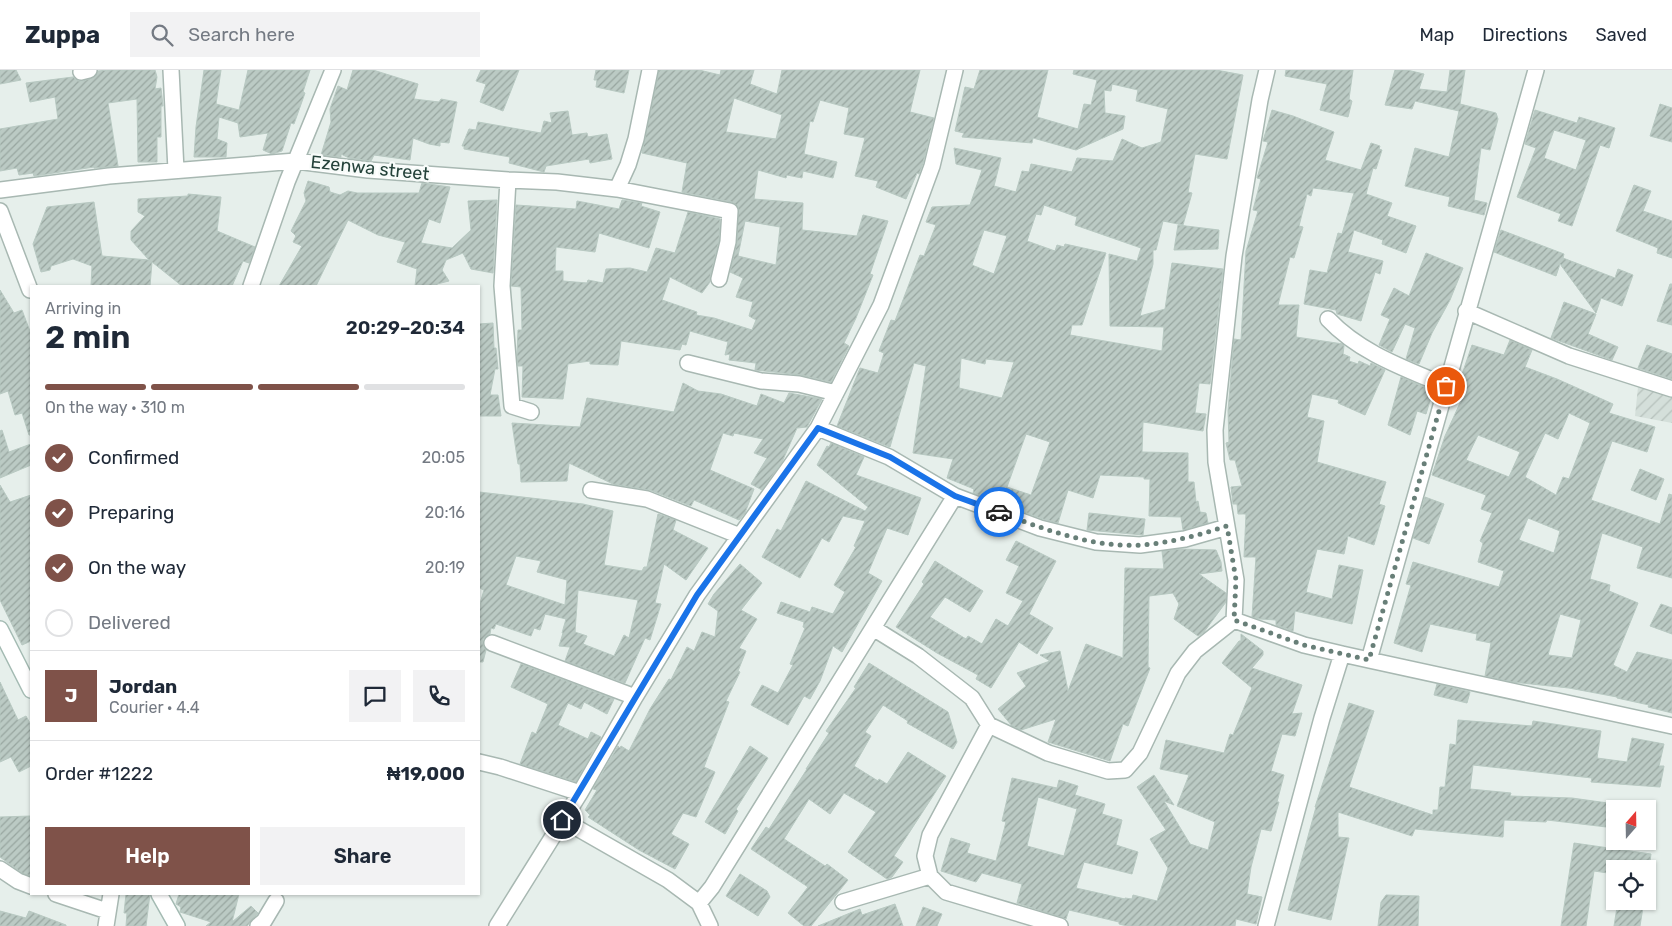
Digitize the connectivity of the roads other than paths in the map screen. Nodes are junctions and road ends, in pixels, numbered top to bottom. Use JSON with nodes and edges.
{"nodes":[{"id":1,"x":170,"y":70,"type":"edge"},
{"id":2,"x":333,"y":70,"type":"edge"},
{"id":3,"x":650,"y":70,"type":"edge"},
{"id":4,"x":955,"y":70,"type":"edge"},
{"id":5,"x":1267,"y":70,"type":"edge"},
{"id":6,"x":1536,"y":70,"type":"edge"},
{"id":7,"x":296,"y":161,"type":"junction"},
{"id":8,"x":176,"y":170,"type":"junction"},
{"id":9,"x":508,"y":180,"type":"junction"},
{"id":10,"x":617,"y":189,"type":"junction"},
{"id":11,"x":0,"y":190,"type":"edge"},
{"id":12,"x":0,"y":211,"type":"edge"},
{"id":13,"x":720,"y":279,"type":"dead end"},
{"id":14,"x":251,"y":285,"type":"edge"},
{"id":15,"x":30,"y":290,"type":"dead end"},
{"id":16,"x":1466,"y":311,"type":"junction"},
{"id":17,"x":1328,"y":319,"type":"dead end"},
{"id":18,"x":688,"y":363,"type":"dead end"},
{"id":19,"x":1446,"y":386,"type":"junction"},
{"id":20,"x":1672,"y":389,"type":"edge"},
{"id":21,"x":836,"y":393,"type":"junction"},
{"id":22,"x":531,"y":412,"type":"dead end"},
{"id":23,"x":818,"y":428,"type":"junction"},
{"id":24,"x":591,"y":490,"type":"dead end"},
{"id":25,"x":955,"y":496,"type":"junction"},
{"id":26,"x":1227,"y":526,"type":"junction"},
{"id":27,"x":740,"y":536,"type":"junction"},
{"id":28,"x":1234,"y":620,"type":"junction"},
{"id":29,"x":873,"y":628,"type":"junction"},
{"id":30,"x":0,"y":629,"type":"edge"},
{"id":31,"x":492,"y":643,"type":"dead end"},
{"id":32,"x":1342,"y":654,"type":"junction"},
{"id":33,"x":1369,"y":660,"type":"junction"},
{"id":34,"x":30,"y":688,"type":"edge"},
{"id":35,"x":635,"y":697,"type":"junction"},
{"id":36,"x":989,"y":725,"type":"junction"},
{"id":37,"x":1672,"y":726,"type":"edge"},
{"id":38,"x":480,"y":762,"type":"edge"},
{"id":39,"x":580,"y":793,"type":"junction"},
{"id":40,"x":562,"y":820,"type":"junction"},
{"id":41,"x":0,"y":870,"type":"edge"},
{"id":42,"x":930,"y":876,"type":"junction"},
{"id":43,"x":30,"y":886,"type":"edge"},
{"id":44,"x":59,"y":895,"type":"edge"},
{"id":45,"x":111,"y":895,"type":"edge"},
{"id":46,"x":160,"y":895,"type":"edge"},
{"id":47,"x":276,"y":901,"type":"dead end"},
{"id":48,"x":843,"y":902,"type":"dead end"},
{"id":49,"x":699,"y":903,"type":"junction"},
{"id":50,"x":107,"y":911,"type":"junction"},
{"id":51,"x":106,"y":926,"type":"edge"},
{"id":52,"x":177,"y":926,"type":"edge"},
{"id":53,"x":258,"y":926,"type":"edge"},
{"id":54,"x":497,"y":926,"type":"edge"},
{"id":55,"x":710,"y":926,"type":"edge"},
{"id":56,"x":1060,"y":926,"type":"edge"},
{"id":57,"x":1266,"y":926,"type":"edge"}],
"edges":[{"from":1,"to":8,"type":"street"},
{"from":2,"to":7,"type":"street"},
{"from":3,"to":10,"type":"street"},
{"from":4,"to":21,"type":"street"},
{"from":5,"to":26,"type":"street"},
{"from":6,"to":16,"type":"street"},
{"from":7,"to":8,"type":"street","name":"Ezenwa street"},
{"from":7,"to":9,"type":"street","name":"Ezenwa street"},
{"from":7,"to":14,"type":"street"},
{"from":8,"to":11,"type":"street","name":"Ezenwa street"},
{"from":9,"to":10,"type":"street","name":"Ezenwa street"},
{"from":9,"to":22,"type":"street"},
{"from":10,"to":13,"type":"street","name":"Ezenwa street"},
{"from":12,"to":15,"type":"street"},
{"from":16,"to":19,"type":"street"},
{"from":16,"to":20,"type":"street"},
{"from":17,"to":19,"type":"street"},
{"from":18,"to":21,"type":"street"},
{"from":19,"to":33,"type":"street"},
{"from":21,"to":23,"type":"street"},
{"from":23,"to":25,"type":"street"},
{"from":23,"to":27,"type":"street"},
{"from":24,"to":27,"type":"street"},
{"from":25,"to":26,"type":"street"},
{"from":25,"to":29,"type":"street"},
{"from":26,"to":28,"type":"street"},
{"from":27,"to":35,"type":"street"},
{"from":28,"to":32,"type":"street"},
{"from":28,"to":36,"type":"street"},
{"from":29,"to":36,"type":"street"},
{"from":29,"to":49,"type":"street"},
{"from":30,"to":34,"type":"street"},
{"from":31,"to":35,"type":"street"},
{"from":32,"to":33,"type":"street"},
{"from":32,"to":57,"type":"street"},
{"from":33,"to":37,"type":"street"},
{"from":35,"to":39,"type":"street"},
{"from":36,"to":42,"type":"street"},
{"from":38,"to":39,"type":"street"},
{"from":39,"to":40,"type":"street"},
{"from":40,"to":49,"type":"street"},
{"from":40,"to":54,"type":"street"},
{"from":41,"to":43,"type":"street"},
{"from":42,"to":48,"type":"street"},
{"from":42,"to":56,"type":"street"},
{"from":44,"to":50,"type":"street"},
{"from":45,"to":50,"type":"street"},
{"from":46,"to":52,"type":"street"},
{"from":47,"to":53,"type":"street"},
{"from":49,"to":55,"type":"street"},
{"from":50,"to":51,"type":"street"}]}
